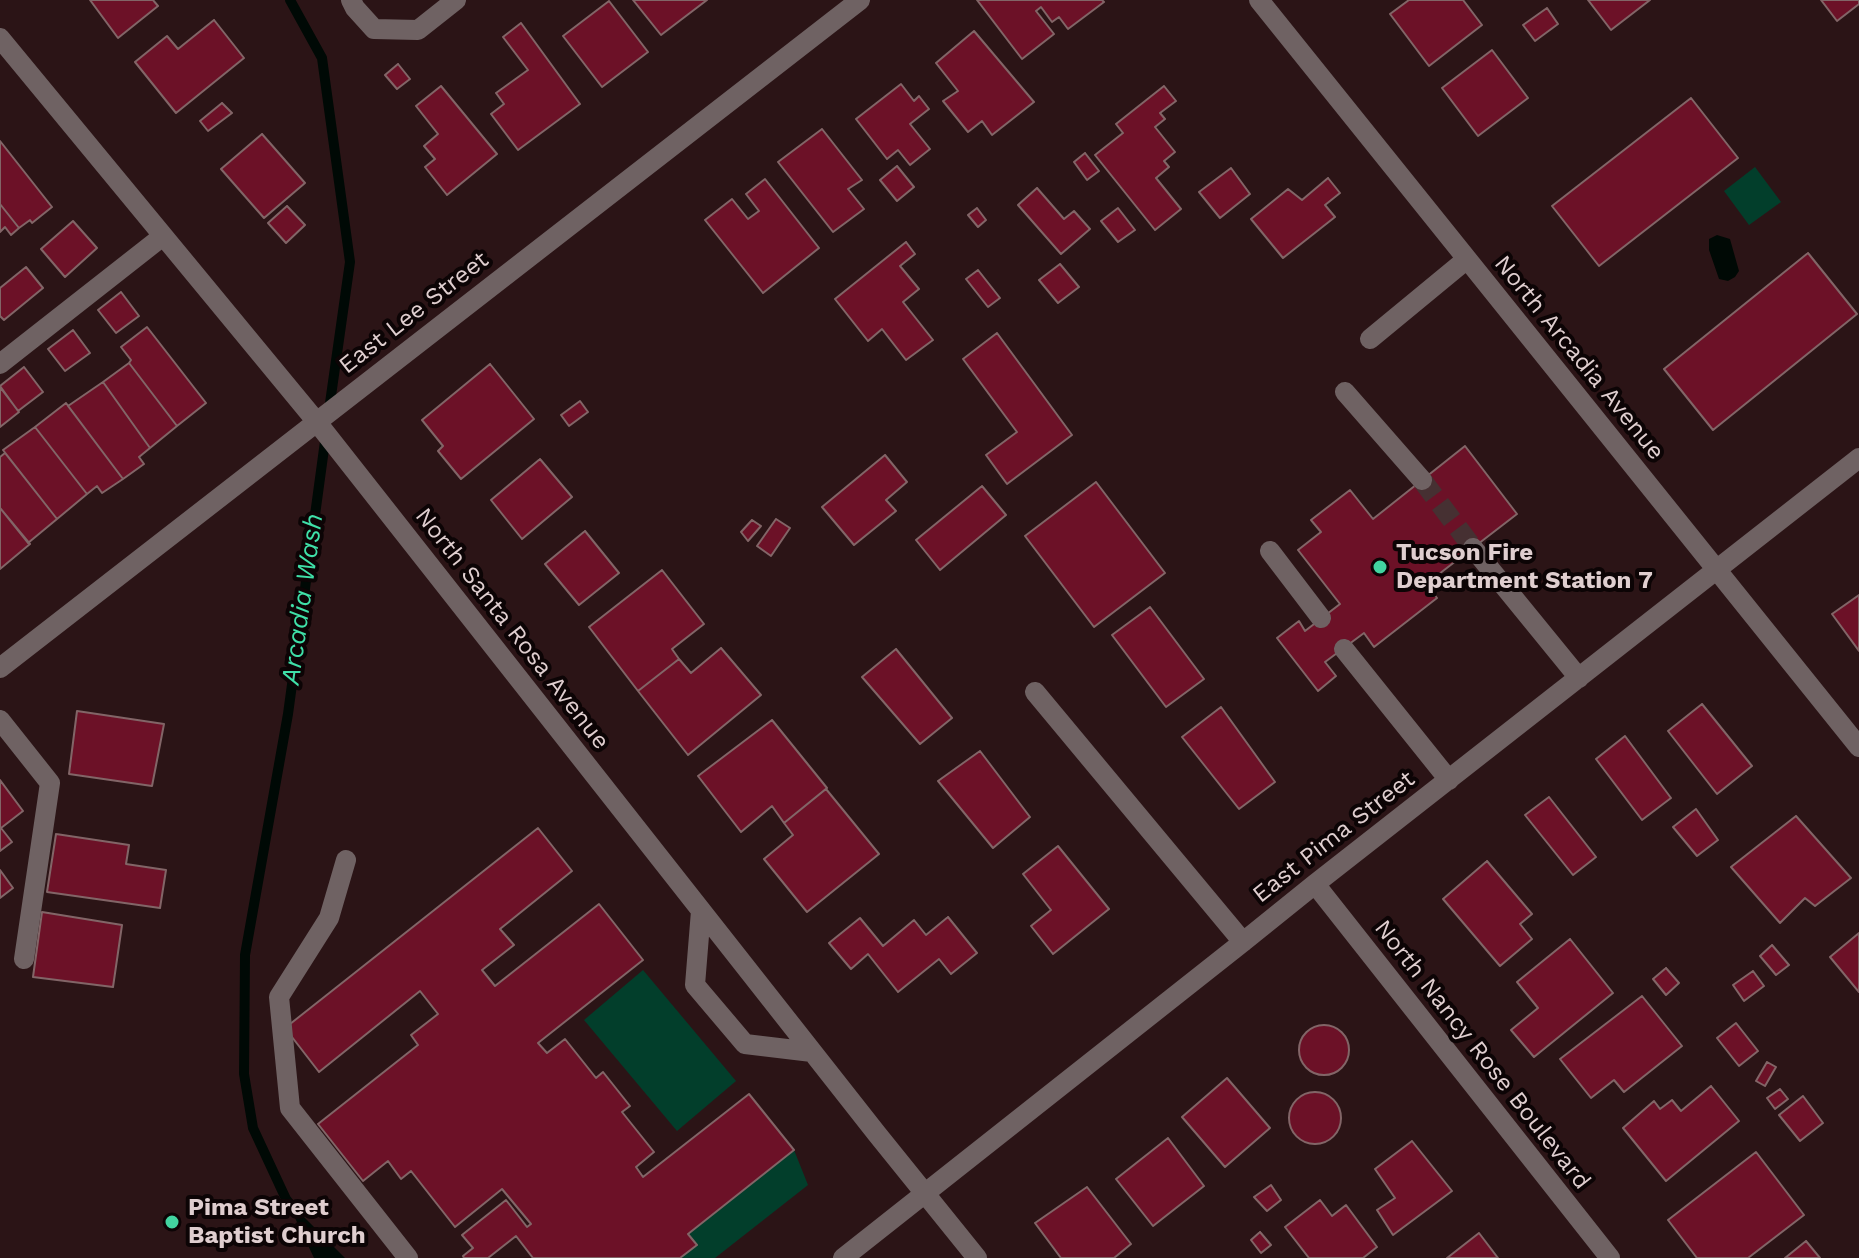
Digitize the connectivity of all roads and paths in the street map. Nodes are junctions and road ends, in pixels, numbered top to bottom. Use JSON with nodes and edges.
{"nodes":[{"id":1,"x":351,"y":0,"type":"edge"},
{"id":2,"x":456,"y":0,"type":"edge"},
{"id":3,"x":860,"y":0,"type":"edge"},
{"id":4,"x":1259,"y":0,"type":"edge"},
{"id":5,"x":0,"y":39,"type":"edge"},
{"id":6,"x":163,"y":236,"type":"junction"},
{"id":7,"x":1467,"y":259,"type":"junction"},
{"id":8,"x":1370,"y":339,"type":"dead end"},
{"id":9,"x":0,"y":364,"type":"edge"},
{"id":10,"x":1345,"y":392,"type":"dead end"},
{"id":11,"x":316,"y":421,"type":"junction"},
{"id":12,"x":1859,"y":458,"type":"edge"},
{"id":13,"x":1422,"y":480,"type":"tunnel mouth"},
{"id":14,"x":1473,"y":548,"type":"tunnel mouth"},
{"id":15,"x":1270,"y":551,"type":"dead end"},
{"id":16,"x":1716,"y":570,"type":"junction"},
{"id":17,"x":1321,"y":618,"type":"dead end"},
{"id":18,"x":1344,"y":649,"type":"dead end"},
{"id":19,"x":0,"y":668,"type":"edge"},
{"id":20,"x":1579,"y":678,"type":"junction"},
{"id":21,"x":1035,"y":692,"type":"dead end"},
{"id":22,"x":0,"y":720,"type":"edge"},
{"id":23,"x":1859,"y":747,"type":"edge"},
{"id":24,"x":1449,"y":780,"type":"junction"},
{"id":25,"x":346,"y":860,"type":"dead end"},
{"id":26,"x":1315,"y":884,"type":"junction"},
{"id":27,"x":701,"y":911,"type":"junction"},
{"id":28,"x":1243,"y":942,"type":"junction"},
{"id":29,"x":24,"y":959,"type":"dead end"},
{"id":30,"x":812,"y":1052,"type":"junction"},
{"id":31,"x":926,"y":1193,"type":"junction"},
{"id":32,"x":408,"y":1258,"type":"edge"},
{"id":33,"x":843,"y":1258,"type":"edge"},
{"id":34,"x":977,"y":1258,"type":"edge"},
{"id":35,"x":1610,"y":1258,"type":"edge"}],
"edges":[{"from":1,"to":2,"type":"street"},
{"from":3,"to":11,"type":"street","name":"East Lee Street"},
{"from":4,"to":7,"type":"street","name":"North Arcadia Avenue"},
{"from":5,"to":6,"type":"street","name":"North Santa Rosa Avenue"},
{"from":6,"to":9,"type":"street"},
{"from":6,"to":11,"type":"street","name":"North Santa Rosa Avenue"},
{"from":7,"to":8,"type":"street"},
{"from":7,"to":16,"type":"street","name":"North Arcadia Avenue"},
{"from":10,"to":13,"type":"street"},
{"from":11,"to":19,"type":"street","name":"East Lee Street"},
{"from":11,"to":27,"type":"street","name":"North Santa Rosa Avenue"},
{"from":12,"to":16,"type":"street","name":"East Pima Street"},
{"from":14,"to":20,"type":"street"},
{"from":15,"to":17,"type":"street"},
{"from":16,"to":20,"type":"street","name":"East Pima Street"},
{"from":16,"to":23,"type":"street","name":"North Arcadia Avenue"},
{"from":18,"to":24,"type":"street"},
{"from":20,"to":24,"type":"street","name":"East Pima Street"},
{"from":21,"to":28,"type":"street"},
{"from":22,"to":29,"type":"street"},
{"from":24,"to":26,"type":"street","name":"East Pima Street"},
{"from":25,"to":32,"type":"street"},
{"from":26,"to":28,"type":"street","name":"East Pima Street"},
{"from":26,"to":35,"type":"street","name":"North Nancy Rose Boulevard"},
{"from":27,"to":30,"type":"street","name":"North Santa Rosa Avenue"},
{"from":27,"to":30,"type":"street"},
{"from":28,"to":31,"type":"street","name":"East Pima Street"},
{"from":30,"to":31,"type":"street","name":"North Santa Rosa Avenue"},
{"from":31,"to":33,"type":"street","name":"East Pima Street"},
{"from":31,"to":34,"type":"street","name":"North Santa Rosa Avenue"}]}
